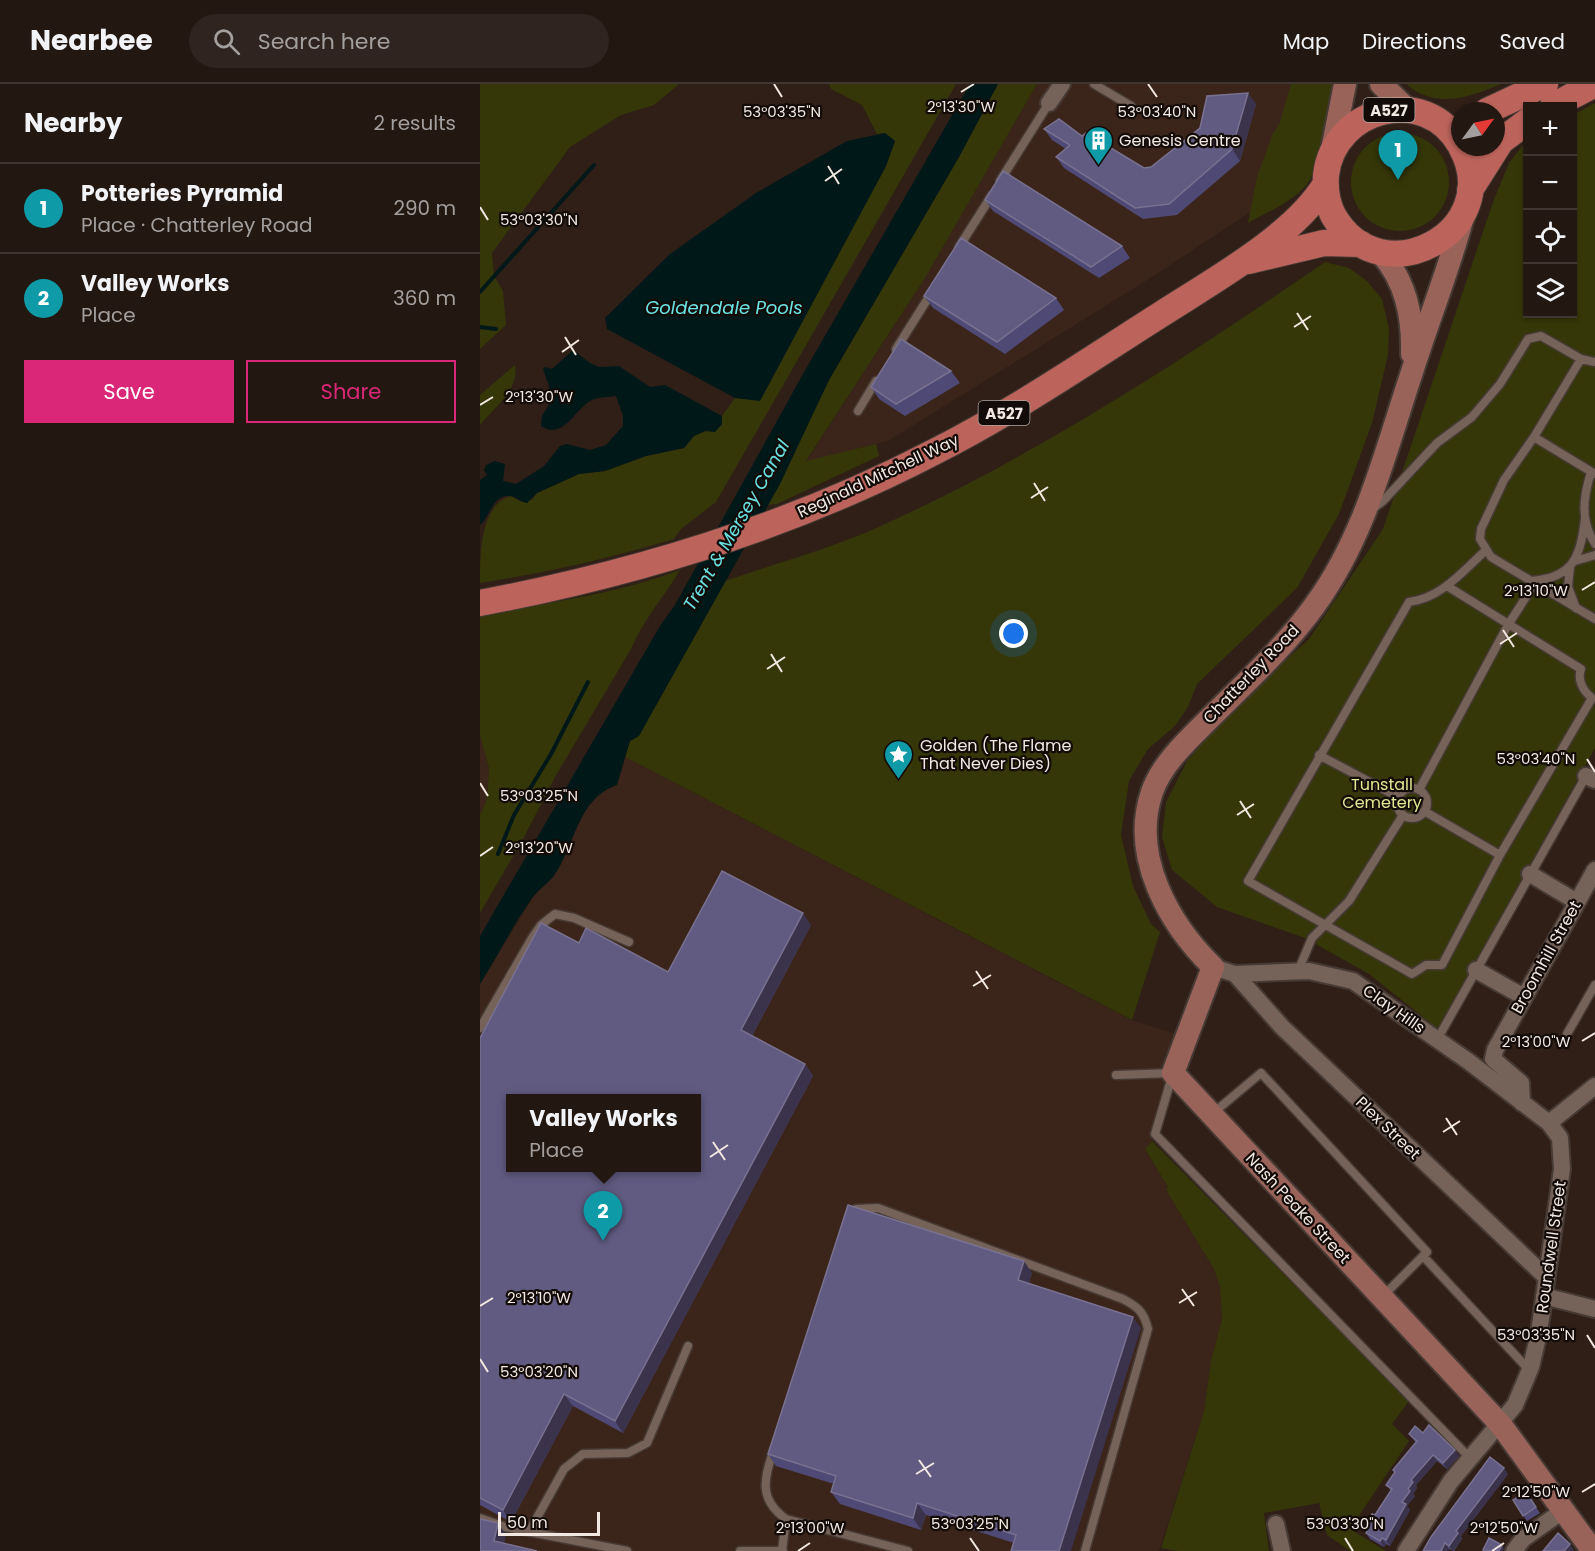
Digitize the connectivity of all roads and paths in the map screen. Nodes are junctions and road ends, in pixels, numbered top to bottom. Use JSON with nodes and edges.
{"nodes":[{"id":1,"x":1062,"y":84,"type":"edge"},
{"id":2,"x":1094,"y":84,"type":"edge"},
{"id":3,"x":1345,"y":84,"type":"edge"},
{"id":4,"x":1381,"y":84,"type":"edge"},
{"id":5,"x":1545,"y":84,"type":"edge"},
{"id":6,"x":1595,"y":84,"type":"edge"},
{"id":7,"x":1561,"y":102,"type":"edge"},
{"id":8,"x":1049,"y":103,"type":"joint"},
{"id":9,"x":1505,"y":103,"type":"edge"},
{"id":10,"x":1131,"y":106,"type":"dead end"},
{"id":11,"x":1417,"y":112,"type":"junction"},
{"id":12,"x":1451,"y":116,"type":"edge"},
{"id":13,"x":1523,"y":124,"type":"edge"},
{"id":14,"x":1451,"y":134,"type":"edge"},
{"id":15,"x":1332,"y":150,"type":"junction"},
{"id":16,"x":1464,"y":156,"type":"edge"},
{"id":17,"x":1325,"y":185,"type":"junction"},
{"id":18,"x":1467,"y":199,"type":"junction"},
{"id":19,"x":1370,"y":248,"type":"junction"},
{"id":20,"x":957,"y":251,"type":"edge"},
{"id":21,"x":1239,"y":264,"type":"junction"},
{"id":22,"x":938,"y":281,"type":"edge"},
{"id":23,"x":1581,"y":359,"type":"junction"},
{"id":24,"x":889,"y":361,"type":"edge"},
{"id":25,"x":1595,"y":362,"type":"edge"},
{"id":26,"x":1412,"y":370,"type":"junction"},
{"id":27,"x":882,"y":371,"type":"edge"},
{"id":28,"x":858,"y":411,"type":"dead end"},
{"id":29,"x":1534,"y":437,"type":"junction"},
{"id":30,"x":1593,"y":473,"type":"edge"},
{"id":31,"x":1365,"y":515,"type":"junction"},
{"id":32,"x":1585,"y":518,"type":"junction"},
{"id":33,"x":1595,"y":544,"type":"edge"},
{"id":34,"x":1485,"y":550,"type":"junction"},
{"id":35,"x":1595,"y":555,"type":"edge"},
{"id":36,"x":1572,"y":564,"type":"junction"},
{"id":37,"x":1533,"y":582,"type":"junction"},
{"id":38,"x":1447,"y":586,"type":"junction"},
{"id":39,"x":480,"y":603,"type":"edge"},
{"id":40,"x":1576,"y":608,"type":"junction"},
{"id":41,"x":1595,"y":619,"type":"edge"},
{"id":42,"x":1508,"y":625,"type":"junction"},
{"id":43,"x":1319,"y":755,"type":"junction"},
{"id":44,"x":1591,"y":778,"type":"edge"},
{"id":45,"x":1419,"y":790,"type":"junction"},
{"id":46,"x":1398,"y":797,"type":"junction"},
{"id":47,"x":1424,"y":811,"type":"junction"},
{"id":48,"x":1402,"y":815,"type":"junction"},
{"id":49,"x":1500,"y":855,"type":"junction"},
{"id":50,"x":1595,"y":870,"type":"edge"},
{"id":51,"x":1530,"y":874,"type":"junction"},
{"id":52,"x":1577,"y":902,"type":"junction"},
{"id":53,"x":1325,"y":925,"type":"junction"},
{"id":54,"x":629,"y":942,"type":"dead end"},
{"id":55,"x":1213,"y":967,"type":"junction"},
{"id":56,"x":1476,"y":970,"type":"junction"},
{"id":57,"x":1298,"y":971,"type":"junction"},
{"id":58,"x":1235,"y":974,"type":"junction"},
{"id":59,"x":1595,"y":985,"type":"edge"},
{"id":60,"x":1524,"y":998,"type":"junction"},
{"id":61,"x":480,"y":1028,"type":"edge"},
{"id":62,"x":1442,"y":1031,"type":"dead end"},
{"id":63,"x":1567,"y":1034,"type":"dead end"},
{"id":64,"x":1173,"y":1073,"type":"junction"},
{"id":65,"x":1116,"y":1075,"type":"dead end"},
{"id":66,"x":1595,"y":1086,"type":"edge"},
{"id":67,"x":1522,"y":1103,"type":"junction"},
{"id":68,"x":1212,"y":1115,"type":"junction"},
{"id":69,"x":1549,"y":1123,"type":"junction"},
{"id":70,"x":848,"y":1219,"type":"edge"},
{"id":71,"x":1423,"y":1256,"type":"junction"},
{"id":72,"x":1546,"y":1278,"type":"junction"},
{"id":73,"x":1544,"y":1296,"type":"junction"},
{"id":74,"x":1381,"y":1298,"type":"junction"},
{"id":75,"x":1595,"y":1309,"type":"edge"},
{"id":76,"x":688,"y":1346,"type":"dead end"},
{"id":77,"x":1530,"y":1371,"type":"junction"},
{"id":78,"x":1501,"y":1425,"type":"junction"},
{"id":79,"x":778,"y":1434,"type":"edge"},
{"id":80,"x":1470,"y":1458,"type":"junction"},
{"id":81,"x":1564,"y":1510,"type":"junction"},
{"id":82,"x":480,"y":1518,"type":"edge"},
{"id":83,"x":786,"y":1519,"type":"junction"},
{"id":84,"x":1276,"y":1524,"type":"dead end"},
{"id":85,"x":529,"y":1532,"type":"junction"},
{"id":86,"x":627,"y":1551,"type":"edge"},
{"id":87,"x":740,"y":1551,"type":"edge"},
{"id":88,"x":783,"y":1551,"type":"edge"},
{"id":89,"x":908,"y":1551,"type":"edge"},
{"id":90,"x":1085,"y":1551,"type":"edge"},
{"id":91,"x":1282,"y":1551,"type":"edge"},
{"id":92,"x":1406,"y":1551,"type":"edge"},
{"id":93,"x":1514,"y":1551,"type":"edge"},
{"id":94,"x":1593,"y":1551,"type":"edge"}],
"edges":[{"from":1,"to":8,"type":"street"},
{"from":2,"to":10,"type":"lane"},
{"from":3,"to":15,"type":"street"},
{"from":4,"to":11,"type":"street"},
{"from":5,"to":9,"type":"main road"},
{"from":6,"to":7,"type":"main road"},
{"from":8,"to":20,"type":"lane"},
{"from":11,"to":12,"type":"main road","number":"A527"},
{"from":11,"to":14,"type":"main road","number":"A527"},
{"from":11,"to":15,"type":"main road","number":"A527"},
{"from":13,"to":18,"type":"main road","number":"A527"},
{"from":15,"to":17,"type":"main road","number":"A527"},
{"from":16,"to":18,"type":"main road","number":"A527"},
{"from":17,"to":19,"type":"main road","number":"A527"},
{"from":17,"to":21,"type":"main road","name":"Reginald Mitchell Way","number":"A527"},
{"from":18,"to":19,"type":"main road","number":"A527"},
{"from":18,"to":26,"type":"street","name":"Chatterley Road"},
{"from":19,"to":21,"type":"main road","name":"Reginald Mitchell Way","number":"A527"},
{"from":19,"to":26,"type":"street","name":"Chatterley Road"},
{"from":21,"to":39,"type":"main road","name":"Reginald Mitchell Way","number":"A527"},
{"from":22,"to":24,"type":"lane"},
{"from":23,"to":25,"type":"lane"},
{"from":23,"to":29,"type":"lane"},
{"from":23,"to":31,"type":"lane"},
{"from":26,"to":31,"type":"street","name":"Chatterley Road"},
{"from":27,"to":28,"type":"lane"},
{"from":29,"to":30,"type":"lane"},
{"from":29,"to":34,"type":"lane"},
{"from":30,"to":32,"type":"lane"},
{"from":31,"to":55,"type":"street","name":"Chatterley Road"},
{"from":32,"to":33,"type":"lane"},
{"from":32,"to":36,"type":"lane"},
{"from":34,"to":37,"type":"lane"},
{"from":34,"to":38,"type":"lane"},
{"from":35,"to":36,"type":"lane"},
{"from":36,"to":37,"type":"lane"},
{"from":36,"to":40,"type":"lane"},
{"from":37,"to":40,"type":"lane"},
{"from":37,"to":42,"type":"lane"},
{"from":38,"to":42,"type":"lane"},
{"from":38,"to":43,"type":"lane"},
{"from":40,"to":41,"type":"lane"},
{"from":42,"to":45,"type":"lane"},
{"from":42,"to":49,"type":"lane"},
{"from":43,"to":46,"type":"lane"},
{"from":43,"to":53,"type":"lane"},
{"from":44,"to":51,"type":"lane"},
{"from":45,"to":46,"type":"lane"},
{"from":45,"to":47,"type":"lane"},
{"from":46,"to":48,"type":"lane"},
{"from":47,"to":48,"type":"lane"},
{"from":47,"to":49,"type":"lane"},
{"from":48,"to":53,"type":"lane"},
{"from":49,"to":53,"type":"lane"},
{"from":50,"to":52,"type":"street","name":"Broomhill Street"},
{"from":51,"to":52,"type":"street"},
{"from":51,"to":56,"type":"lane"},
{"from":52,"to":60,"type":"street","name":"Broomhill Street"},
{"from":53,"to":57,"type":"lane"},
{"from":54,"to":61,"type":"lane"},
{"from":55,"to":58,"type":"street","name":"Clay Hills"},
{"from":55,"to":64,"type":"street"},
{"from":56,"to":60,"type":"street"},
{"from":56,"to":62,"type":"lane"},
{"from":57,"to":58,"type":"street","name":"Clay Hills"},
{"from":57,"to":67,"type":"street","name":"Clay Hills"},
{"from":58,"to":72,"type":"street","name":"Plex Street"},
{"from":59,"to":63,"type":"lane"},
{"from":60,"to":67,"type":"street","name":"Broomhill Street"},
{"from":64,"to":65,"type":"lane"},
{"from":64,"to":68,"type":"street","name":"Nash Peake Street"},
{"from":64,"to":80,"type":"lane"},
{"from":66,"to":69,"type":"street"},
{"from":67,"to":69,"type":"street","name":"Clay Hills"},
{"from":68,"to":71,"type":"lane"},
{"from":68,"to":74,"type":"street","name":"Nash Peake Street"},
{"from":69,"to":72,"type":"street","name":"Roundwell Street"},
{"from":70,"to":90,"type":"lane"},
{"from":71,"to":74,"type":"lane"},
{"from":71,"to":77,"type":"lane"},
{"from":72,"to":73,"type":"street","name":"Roundwell Street"},
{"from":73,"to":75,"type":"street"},
{"from":73,"to":77,"type":"street","name":"Roundwell Street"},
{"from":74,"to":78,"type":"street","name":"Nash Peake Street"},
{"from":76,"to":85,"type":"lane"},
{"from":77,"to":78,"type":"street","name":"Roundwell Street"},
{"from":78,"to":80,"type":"street","name":"Roundwell Street"},
{"from":78,"to":81,"type":"street"},
{"from":79,"to":83,"type":"lane"},
{"from":80,"to":92,"type":"street","name":"Roundwell Street"},
{"from":81,"to":93,"type":"street"},
{"from":81,"to":94,"type":"street"},
{"from":82,"to":85,"type":"lane"},
{"from":83,"to":88,"type":"lane"},
{"from":83,"to":89,"type":"lane"},
{"from":84,"to":91,"type":"street"},
{"from":85,"to":86,"type":"lane"},
{"from":87,"to":88,"type":"lane"}]}
